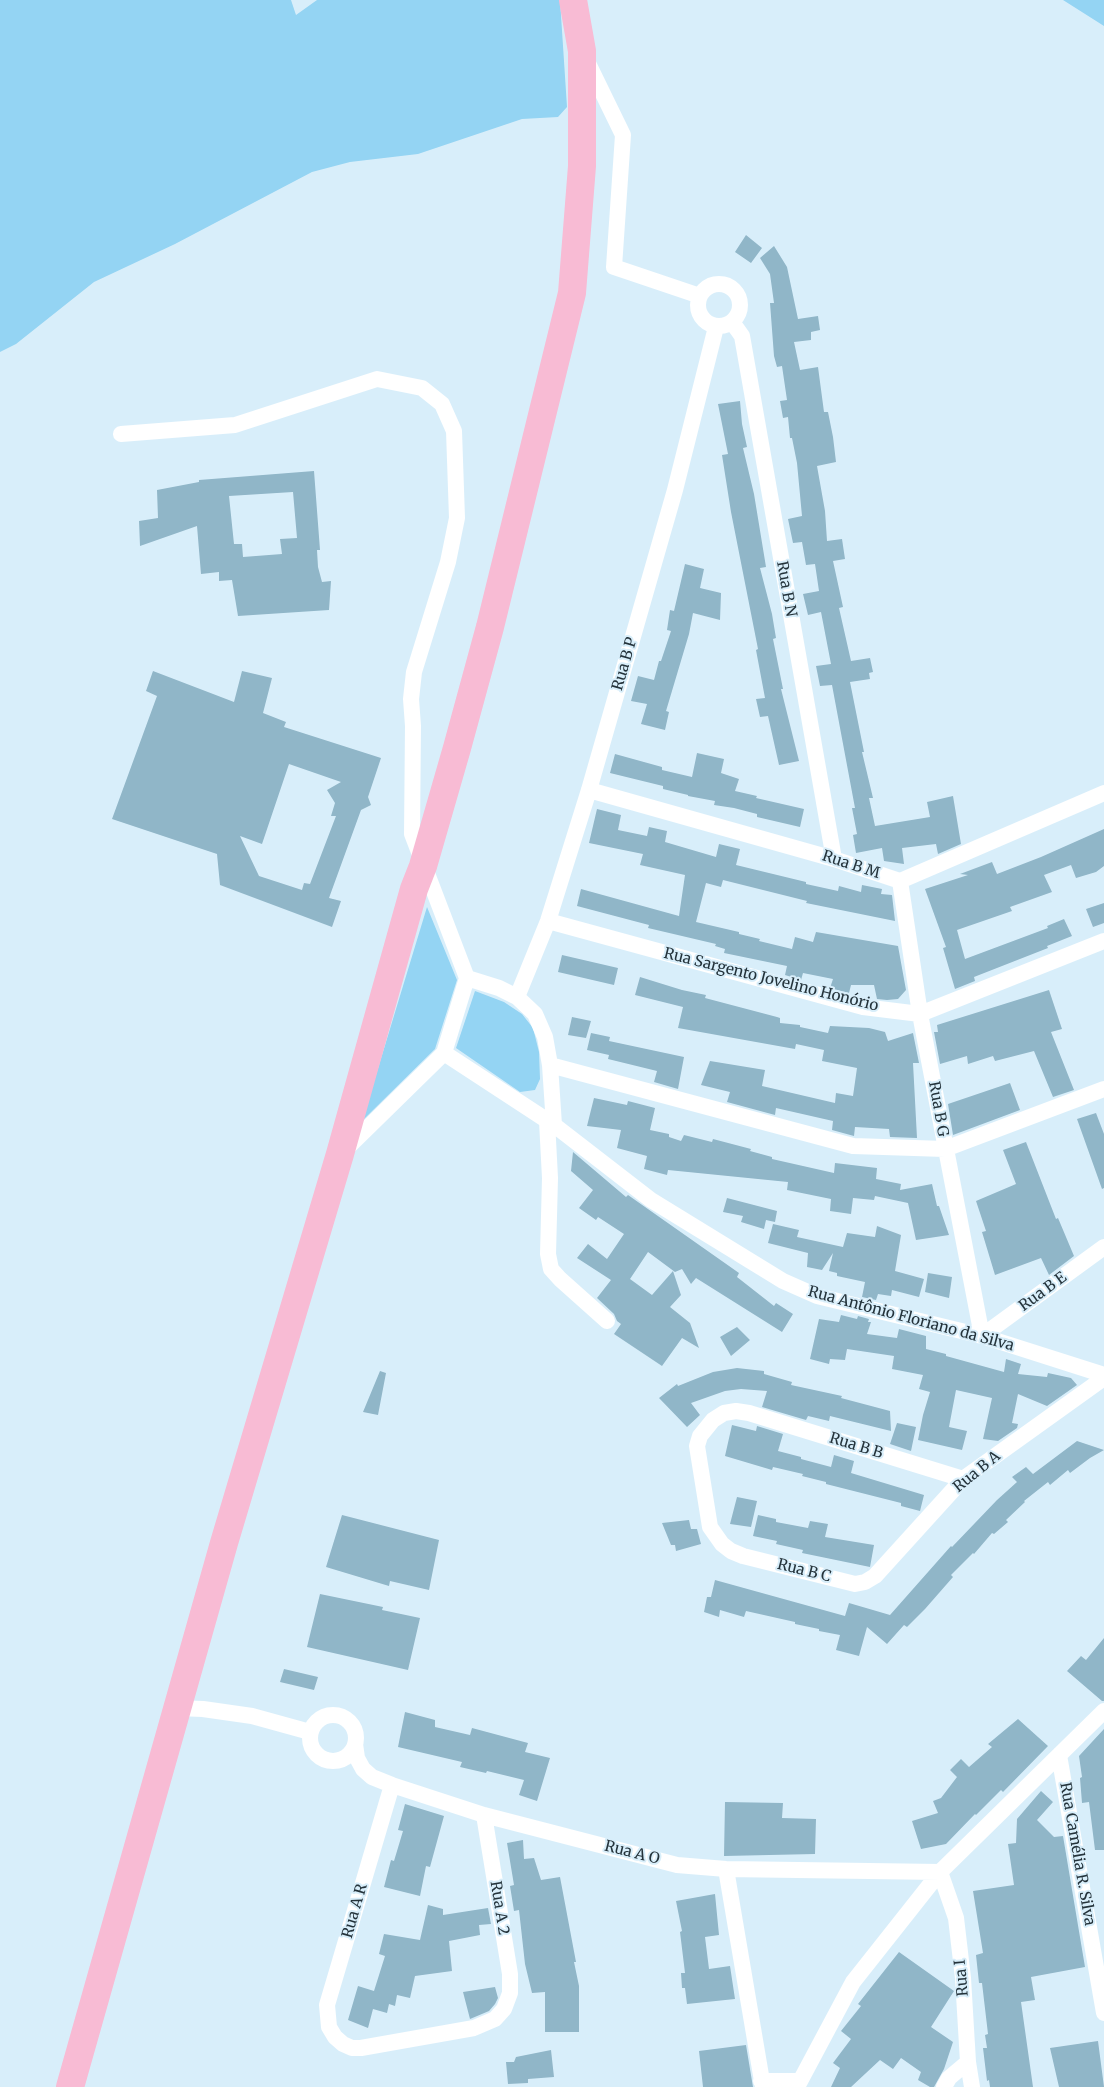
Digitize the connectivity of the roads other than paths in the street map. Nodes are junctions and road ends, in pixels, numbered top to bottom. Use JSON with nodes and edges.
{"nodes":[{"id":1,"x":573,"y":0,"type":"edge"},
{"id":2,"x":582,"y":51,"type":"junction"},
{"id":3,"x":700,"y":296,"type":"junction"},
{"id":4,"x":732,"y":322,"type":"junction"},
{"id":5,"x":716,"y":326,"type":"junction"},
{"id":6,"x":121,"y":434,"type":"dead end"},
{"id":7,"x":589,"y":790,"type":"junction"},
{"id":8,"x":1104,"y":793,"type":"edge"},
{"id":9,"x":834,"y":859,"type":"junction"},
{"id":10,"x":423,"y":866,"type":"junction"},
{"id":11,"x":900,"y":881,"type":"junction"},
{"id":12,"x":548,"y":921,"type":"junction"},
{"id":13,"x":1104,"y":940,"type":"edge"},
{"id":14,"x":466,"y":978,"type":"junction"},
{"id":15,"x":517,"y":997,"type":"junction"},
{"id":16,"x":920,"y":1014,"type":"junction"},
{"id":17,"x":444,"y":1053,"type":"junction"},
{"id":18,"x":550,"y":1065,"type":"junction"},
{"id":19,"x":1104,"y":1089,"type":"edge"},
{"id":20,"x":551,"y":1123,"type":"junction"},
{"id":21,"x":945,"y":1149,"type":"junction"},
{"id":22,"x":340,"y":1154,"type":"junction"},
{"id":23,"x":1104,"y":1248,"type":"edge"},
{"id":24,"x":608,"y":1321,"type":"dead end"},
{"id":25,"x":982,"y":1336,"type":"junction"},
{"id":26,"x":1104,"y":1376,"type":"edge"},
{"id":27,"x":963,"y":1479,"type":"junction"},
{"id":28,"x":743,"y":1556,"type":"joint"},
{"id":29,"x":865,"y":1582,"type":"joint"},
{"id":30,"x":177,"y":1708,"type":"junction"},
{"id":31,"x":1104,"y":1711,"type":"edge"},
{"id":32,"x":310,"y":1732,"type":"junction"},
{"id":33,"x":355,"y":1744,"type":"junction"},
{"id":34,"x":1059,"y":1755,"type":"junction"},
{"id":35,"x":334,"y":1761,"type":"junction"},
{"id":36,"x":372,"y":1777,"type":"junction"},
{"id":37,"x":392,"y":1785,"type":"junction"},
{"id":38,"x":484,"y":1815,"type":"junction"},
{"id":39,"x":726,"y":1869,"type":"junction"},
{"id":40,"x":940,"y":1872,"type":"junction"},
{"id":41,"x":507,"y":2001,"type":"joint"},
{"id":42,"x":1104,"y":2013,"type":"edge"},
{"id":43,"x":968,"y":2062,"type":"junction"},
{"id":44,"x":762,"y":2084,"type":"edge"},
{"id":45,"x":799,"y":2084,"type":"edge"},
{"id":46,"x":70,"y":2087,"type":"edge"},
{"id":47,"x":944,"y":2087,"type":"edge"},
{"id":48,"x":972,"y":2087,"type":"edge"}],
"edges":[{"from":1,"to":2,"type":"highway"},
{"from":2,"to":3,"type":"street"},
{"from":2,"to":10,"type":"highway"},
{"from":3,"to":4,"type":"street"},
{"from":3,"to":5,"type":"street"},
{"from":4,"to":5,"type":"street"},
{"from":4,"to":9,"type":"street","name":"Rua B N"},
{"from":5,"to":7,"type":"street","name":"Rua B P"},
{"from":6,"to":10,"type":"street"},
{"from":7,"to":9,"type":"street","name":"Rua B M"},
{"from":7,"to":12,"type":"street","name":"Rua B P"},
{"from":8,"to":11,"type":"street","name":"Rua B M"},
{"from":9,"to":11,"type":"street","name":"Rua B M"},
{"from":10,"to":14,"type":"street"},
{"from":10,"to":22,"type":"highway"},
{"from":11,"to":16,"type":"street","name":"Rua B G"},
{"from":12,"to":15,"type":"street","name":"Rua B P"},
{"from":12,"to":16,"type":"street","name":"Rua Sargento Jovelino Honório"},
{"from":13,"to":16,"type":"street","name":"Rua Sargento Jovelino Honório"},
{"from":14,"to":15,"type":"street"},
{"from":14,"to":17,"type":"street"},
{"from":15,"to":18,"type":"street"},
{"from":16,"to":21,"type":"street","name":"Rua B G"},
{"from":17,"to":20,"type":"street","name":"Rua Antônio Floriano da Silva"},
{"from":17,"to":22,"type":"street"},
{"from":18,"to":20,"type":"street"},
{"from":18,"to":21,"type":"street"},
{"from":19,"to":21,"type":"street"},
{"from":20,"to":24,"type":"street"},
{"from":20,"to":25,"type":"street","name":"Rua Antônio Floriano da Silva"},
{"from":21,"to":25,"type":"street","name":"Rua B G"},
{"from":22,"to":30,"type":"highway"},
{"from":23,"to":25,"type":"street","name":"Rua B E"},
{"from":25,"to":26,"type":"street","name":"Rua Antônio Floriano da Silva"},
{"from":26,"to":27,"type":"street","name":"Rua B A"},
{"from":27,"to":28,"type":"street","name":"Rua B B"},
{"from":27,"to":29,"type":"street","name":"Rua B A"},
{"from":28,"to":29,"type":"street","name":"Rua B C"},
{"from":30,"to":32,"type":"street"},
{"from":30,"to":46,"type":"highway"},
{"from":31,"to":34,"type":"street"},
{"from":32,"to":33,"type":"street"},
{"from":32,"to":35,"type":"street"},
{"from":33,"to":35,"type":"street"},
{"from":33,"to":36,"type":"street"},
{"from":34,"to":40,"type":"street"},
{"from":34,"to":42,"type":"street","name":"Rua Camélia R. Silva"},
{"from":35,"to":36,"type":"street","name":"Rua A O"},
{"from":36,"to":37,"type":"street","name":"Rua A O"},
{"from":37,"to":38,"type":"street","name":"Rua A O"},
{"from":37,"to":41,"type":"street","name":"Rua A R"},
{"from":38,"to":39,"type":"street","name":"Rua A O"},
{"from":38,"to":41,"type":"street","name":"Rua A 2"},
{"from":39,"to":40,"type":"street","name":"Rua A O"},
{"from":39,"to":44,"type":"street"},
{"from":40,"to":43,"type":"street","name":"Rua I"},
{"from":40,"to":45,"type":"street"},
{"from":43,"to":47,"type":"street"},
{"from":43,"to":48,"type":"street","name":"Rua I"},
{"from":44,"to":45,"type":"street"}]}
